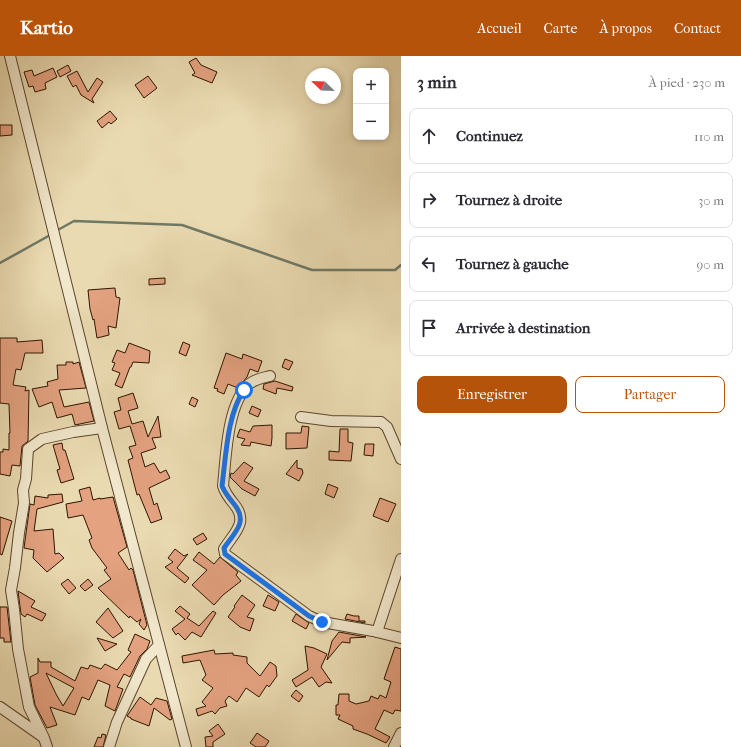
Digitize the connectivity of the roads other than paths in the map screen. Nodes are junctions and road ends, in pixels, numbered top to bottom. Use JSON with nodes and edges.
{"nodes":[{"id":1,"x":10,"y":56,"type":"edge"},
{"id":2,"x":270,"y":376,"type":"dead end"},
{"id":3,"x":302,"y":417,"type":"dead end"},
{"id":4,"x":102,"y":428,"type":"junction"},
{"id":5,"x":400,"y":456,"type":"edge"},
{"id":6,"x":401,"y":559,"type":"edge"},
{"id":7,"x":11,"y":590,"type":"junction"},
{"id":8,"x":0,"y":591,"type":"edge"},
{"id":9,"x":377,"y":632,"type":"junction"},
{"id":10,"x":401,"y":638,"type":"edge"},
{"id":11,"x":160,"y":645,"type":"junction"},
{"id":12,"x":0,"y":707,"type":"edge"},
{"id":13,"x":401,"y":733,"type":"edge"},
{"id":14,"x":46,"y":743,"type":"edge"},
{"id":15,"x":109,"y":747,"type":"edge"},
{"id":16,"x":186,"y":747,"type":"edge"},
{"id":17,"x":394,"y":747,"type":"edge"}],
"edges":[{"from":1,"to":4,"type":"street"},
{"from":2,"to":9,"type":"street"},
{"from":3,"to":5,"type":"street"},
{"from":4,"to":7,"type":"street"},
{"from":4,"to":11,"type":"street"},
{"from":6,"to":9,"type":"street"},
{"from":7,"to":8,"type":"street"},
{"from":7,"to":14,"type":"street"},
{"from":9,"to":10,"type":"street"},
{"from":11,"to":15,"type":"street"},
{"from":11,"to":16,"type":"street"},
{"from":12,"to":14,"type":"street"},
{"from":13,"to":17,"type":"street"}]}
